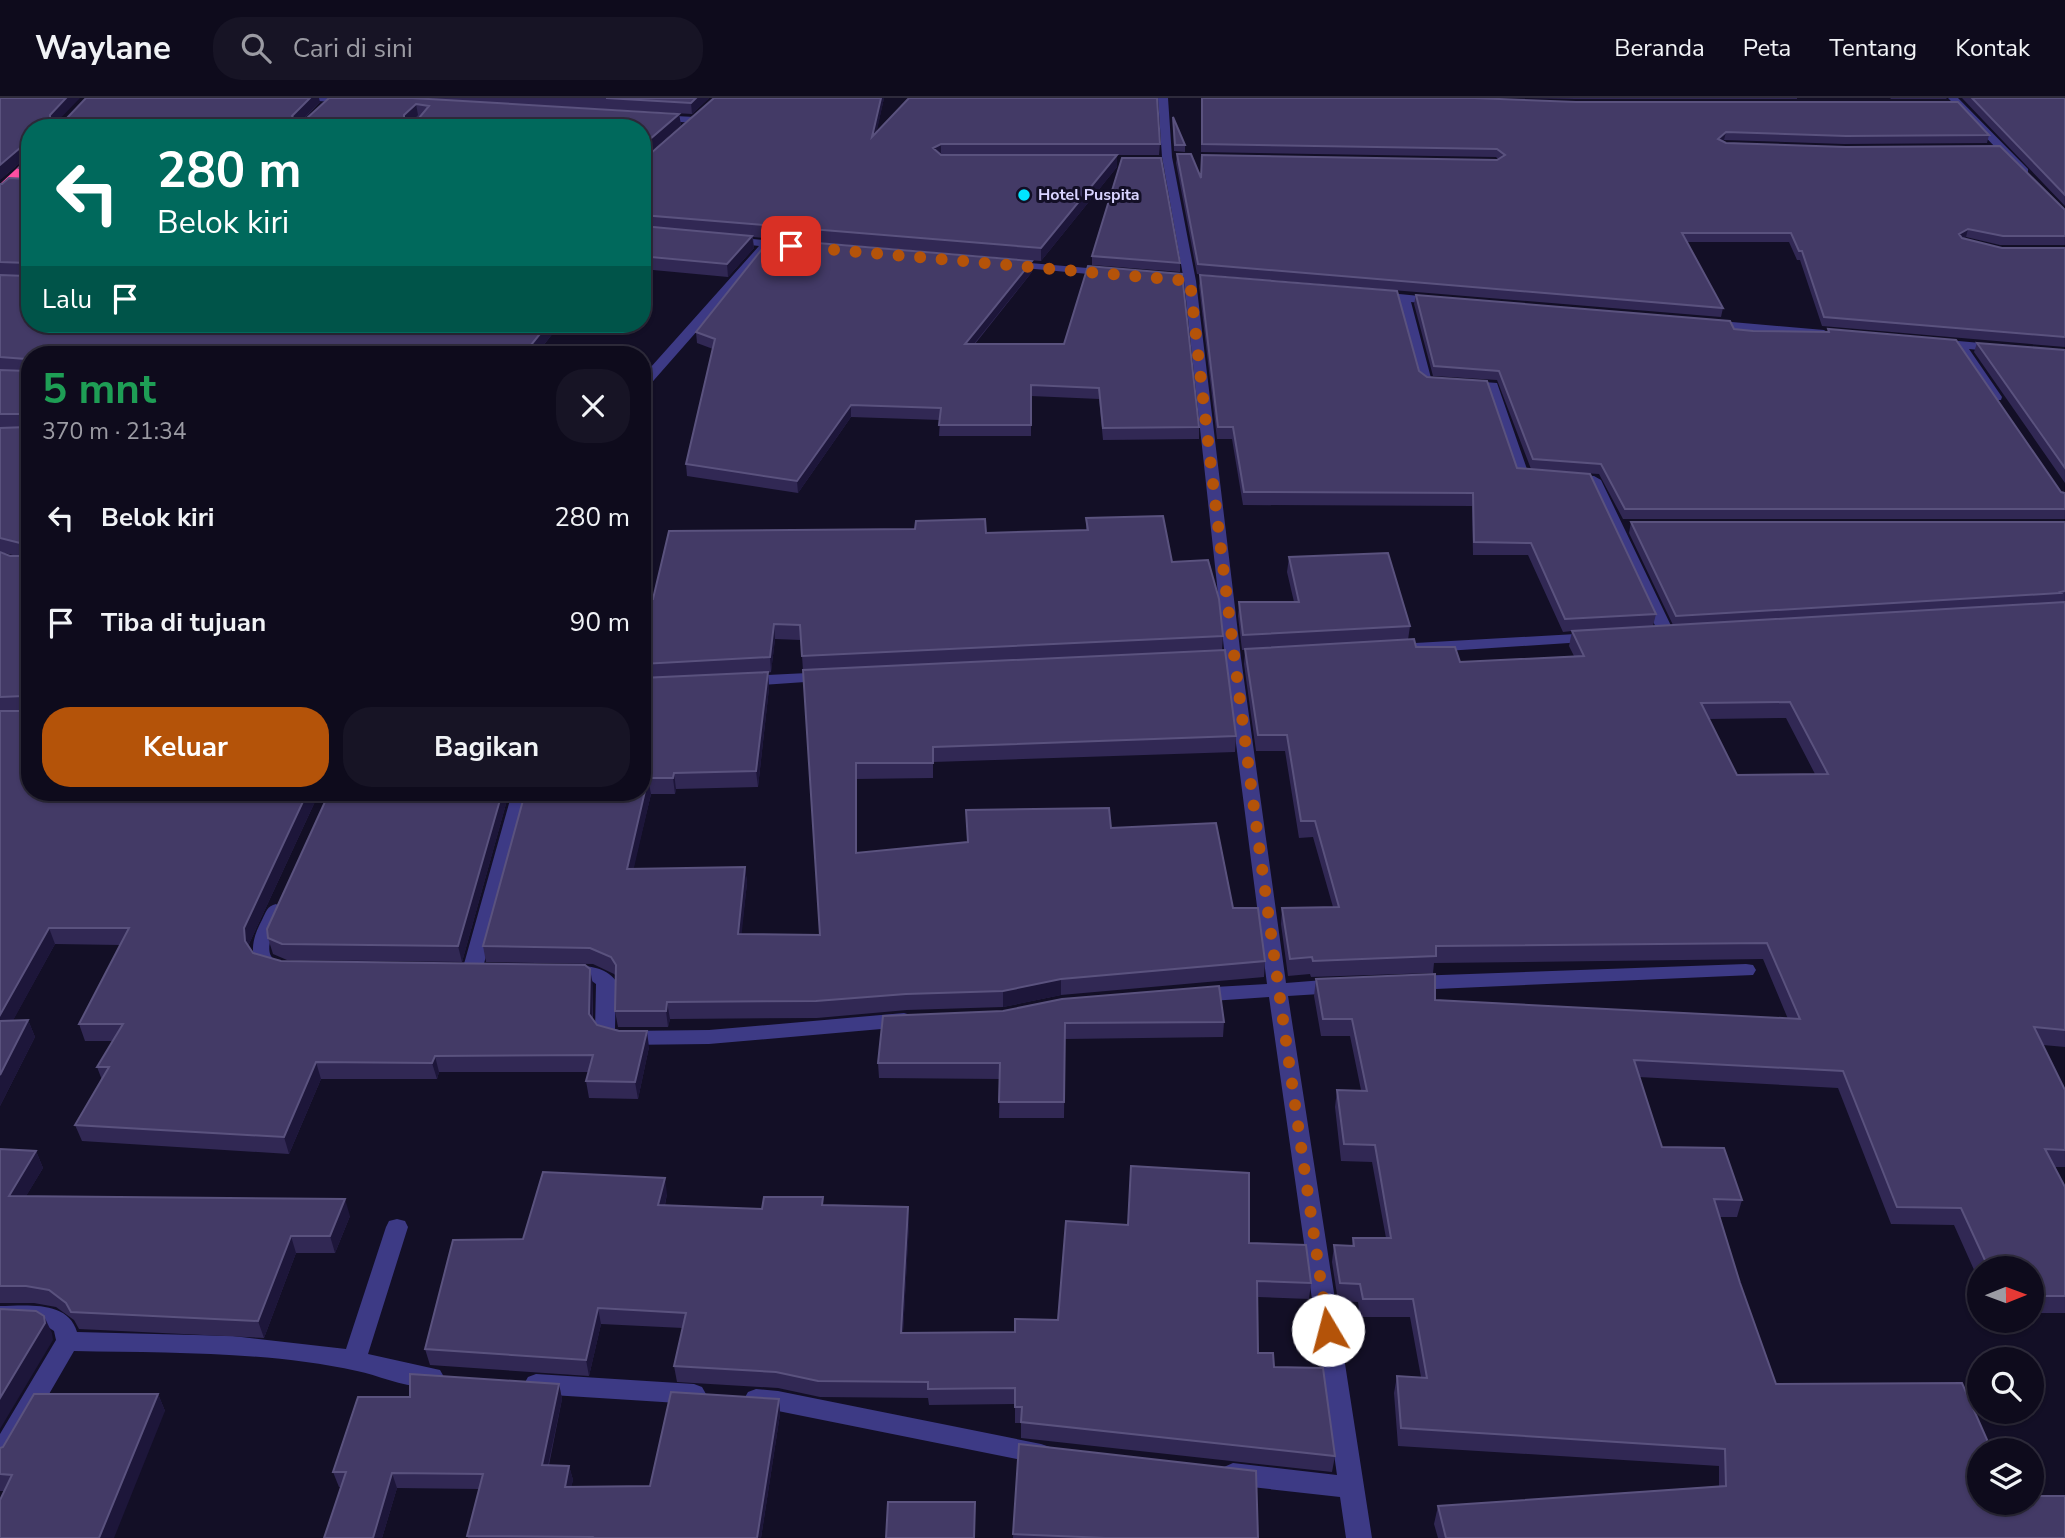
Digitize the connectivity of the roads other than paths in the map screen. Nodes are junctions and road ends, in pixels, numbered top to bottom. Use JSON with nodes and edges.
{"nodes":[{"id":1,"x":317,"y":98,"type":"edge"},
{"id":2,"x":1163,"y":98,"type":"edge"},
{"id":3,"x":333,"y":99,"type":"edge"},
{"id":4,"x":365,"y":101,"type":"edge"},
{"id":5,"x":1954,"y":103,"type":"edge"},
{"id":6,"x":318,"y":113,"type":"edge"},
{"id":7,"x":641,"y":117,"type":"edge"},
{"id":8,"x":686,"y":128,"type":"edge"},
{"id":9,"x":1991,"y":149,"type":"edge"},
{"id":10,"x":2004,"y":149,"type":"junction"},
{"id":11,"x":21,"y":171,"type":"edge"},
{"id":12,"x":2030,"y":178,"type":"edge"},
{"id":13,"x":7,"y":187,"type":"edge"},
{"id":14,"x":711,"y":239,"type":"edge"},
{"id":15,"x":767,"y":244,"type":"junction"},
{"id":16,"x":807,"y":247,"type":"edge"},
{"id":17,"x":1000,"y":263,"type":"edge"},
{"id":18,"x":1122,"y":274,"type":"edge"},
{"id":19,"x":1364,"y":295,"type":"edge"},
{"id":20,"x":1404,"y":299,"type":"junction"},
{"id":21,"x":1446,"y":302,"type":"edge"},
{"id":22,"x":1696,"y":323,"type":"edge"},
{"id":23,"x":1835,"y":334,"type":"edge"},
{"id":24,"x":1918,"y":341,"type":"edge"},
{"id":25,"x":1960,"y":345,"type":"junction"},
{"id":26,"x":2012,"y":349,"type":"edge"},
{"id":27,"x":651,"y":375,"type":"edge"},
{"id":28,"x":2007,"y":413,"type":"edge"},
{"id":29,"x":1667,"y":634,"type":"edge"},
{"id":30,"x":1613,"y":637,"type":"edge"},
{"id":31,"x":1396,"y":649,"type":"edge"},
{"id":32,"x":848,"y":676,"type":"edge"},
{"id":33,"x":725,"y":682,"type":"edge"},
{"id":34,"x":519,"y":801,"type":"edge"},
{"id":35,"x":283,"y":894,"type":"edge"},
{"id":36,"x":299,"y":969,"type":"edge"},
{"id":37,"x":1746,"y":970,"type":"dead end"},
{"id":38,"x":472,"y":971,"type":"edge"},
{"id":39,"x":556,"y":971,"type":"edge"},
{"id":40,"x":1387,"y":984,"type":"edge"},
{"id":41,"x":1360,"y":985,"type":"edge"},
{"id":42,"x":1277,"y":988,"type":"junction"},
{"id":43,"x":1182,"y":996,"type":"edge"},
{"id":44,"x":921,"y":1020,"type":"edge"},
{"id":45,"x":397,"y":1227,"type":"dead end"},
{"id":46,"x":0,"y":1315,"type":"edge"},
{"id":47,"x":68,"y":1340,"type":"junction"},
{"id":48,"x":354,"y":1361,"type":"junction"},
{"id":49,"x":451,"y":1378,"type":"edge"},
{"id":50,"x":520,"y":1383,"type":"edge"},
{"id":51,"x":710,"y":1395,"type":"edge"},
{"id":52,"x":737,"y":1397,"type":"edge"},
{"id":53,"x":0,"y":1456,"type":"edge"},
{"id":54,"x":1063,"y":1456,"type":"edge"},
{"id":55,"x":1214,"y":1472,"type":"edge"},
{"id":56,"x":1351,"y":1487,"type":"junction"},
{"id":57,"x":1359,"y":1538,"type":"edge"}],
"edges":[{"from":1,"to":3,"type":"street"},
{"from":2,"to":42,"type":"street"},
{"from":3,"to":4,"type":"street"},
{"from":3,"to":6,"type":"street"},
{"from":5,"to":10,"type":"street"},
{"from":7,"to":8,"type":"street"},
{"from":9,"to":10,"type":"street"},
{"from":10,"to":12,"type":"street"},
{"from":11,"to":13,"type":"highway"},
{"from":14,"to":15,"type":"street"},
{"from":15,"to":16,"type":"street"},
{"from":15,"to":27,"type":"street"},
{"from":17,"to":18,"type":"street"},
{"from":19,"to":20,"type":"street"},
{"from":20,"to":21,"type":"street"},
{"from":20,"to":29,"type":"street"},
{"from":22,"to":23,"type":"street"},
{"from":24,"to":25,"type":"street"},
{"from":25,"to":26,"type":"street"},
{"from":25,"to":28,"type":"street"},
{"from":30,"to":31,"type":"street"},
{"from":32,"to":33,"type":"street"},
{"from":34,"to":38,"type":"street"},
{"from":35,"to":36,"type":"street"},
{"from":37,"to":40,"type":"street"},
{"from":39,"to":44,"type":"street"},
{"from":41,"to":42,"type":"street"},
{"from":42,"to":43,"type":"street"},
{"from":42,"to":56,"type":"street"},
{"from":45,"to":48,"type":"street"},
{"from":46,"to":47,"type":"street"},
{"from":47,"to":48,"type":"street"},
{"from":47,"to":53,"type":"street"},
{"from":48,"to":49,"type":"street"},
{"from":50,"to":51,"type":"street"},
{"from":52,"to":54,"type":"street"},
{"from":55,"to":56,"type":"street"},
{"from":56,"to":57,"type":"street"}]}
